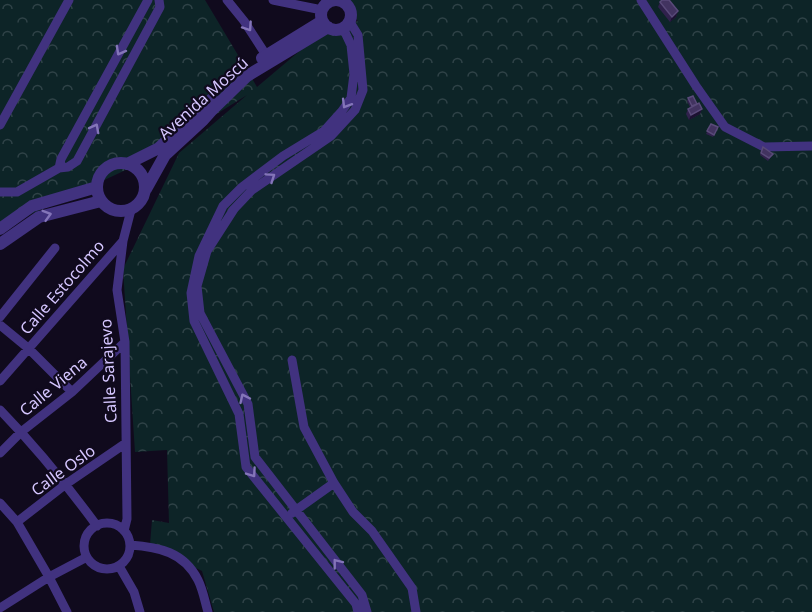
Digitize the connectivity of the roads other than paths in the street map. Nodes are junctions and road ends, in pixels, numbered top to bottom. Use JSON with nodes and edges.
{"nodes":[{"id":1,"x":69,"y":0,"type":"edge"},
{"id":2,"x":148,"y":0,"type":"edge"},
{"id":3,"x":159,"y":0,"type":"edge"},
{"id":4,"x":227,"y":0,"type":"edge"},
{"id":5,"x":273,"y":0,"type":"edge"},
{"id":6,"x":641,"y":0,"type":"edge"},
{"id":7,"x":329,"y":9,"type":"edge"},
{"id":8,"x":346,"y":25,"type":"junction"},
{"id":9,"x":266,"y":55,"type":"junction"},
{"id":10,"x":208,"y":108,"type":"junction"},
{"id":11,"x":0,"y":125,"type":"edge"},
{"id":12,"x":812,"y":146,"type":"edge"},
{"id":13,"x":162,"y":151,"type":"junction"},
{"id":14,"x":127,"y":164,"type":"junction"},
{"id":15,"x":58,"y":168,"type":"junction"},
{"id":16,"x":97,"y":187,"type":"junction"},
{"id":17,"x":146,"y":189,"type":"junction"},
{"id":18,"x":0,"y":192,"type":"edge"},
{"id":19,"x":101,"y":201,"type":"junction"},
{"id":20,"x":130,"y":210,"type":"junction"},
{"id":21,"x":0,"y":229,"type":"edge"},
{"id":22,"x":123,"y":241,"type":"junction"},
{"id":23,"x":0,"y":244,"type":"edge"},
{"id":24,"x":55,"y":248,"type":"dead end"},
{"id":25,"x":0,"y":317,"type":"edge"},
{"id":26,"x":0,"y":325,"type":"edge"},
{"id":27,"x":125,"y":342,"type":"junction"},
{"id":28,"x":28,"y":348,"type":"junction"},
{"id":29,"x":215,"y":351,"type":"junction"},
{"id":30,"x":292,"y":360,"type":"dead end"},
{"id":31,"x":0,"y":381,"type":"edge"},
{"id":32,"x":72,"y":392,"type":"junction"},
{"id":33,"x":0,"y":410,"type":"edge"},
{"id":34,"x":21,"y":432,"type":"junction"},
{"id":35,"x":126,"y":443,"type":"junction"},
{"id":36,"x":0,"y":453,"type":"edge"},
{"id":37,"x":334,"y":483,"type":"junction"},
{"id":38,"x":66,"y":484,"type":"junction"},
{"id":39,"x":0,"y":503,"type":"edge"},
{"id":40,"x":296,"y":510,"type":"junction"},
{"id":41,"x":287,"y":517,"type":"junction"},
{"id":42,"x":17,"y":522,"type":"junction"},
{"id":43,"x":97,"y":526,"type":"junction"},
{"id":44,"x":124,"y":531,"type":"junction"},
{"id":45,"x":130,"y":544,"type":"junction"},
{"id":46,"x":87,"y":557,"type":"junction"},
{"id":47,"x":119,"y":566,"type":"junction"},
{"id":48,"x":50,"y":577,"type":"junction"},
{"id":49,"x":0,"y":608,"type":"edge"},
{"id":50,"x":67,"y":612,"type":"edge"},
{"id":51,"x":140,"y":612,"type":"edge"},
{"id":52,"x":208,"y":612,"type":"edge"},
{"id":53,"x":358,"y":612,"type":"edge"},
{"id":54,"x":367,"y":612,"type":"edge"},
{"id":55,"x":416,"y":612,"type":"edge"}],
"edges":[{"from":1,"to":11,"type":"street"},
{"from":2,"to":15,"type":"street","one_way":true},
{"from":15,"to":3,"type":"street","one_way":true},
{"from":4,"to":9,"type":"street","one_way":true},
{"from":5,"to":7,"type":"street"},
{"from":6,"to":12,"type":"street"},
{"from":7,"to":8,"type":"street"},
{"from":7,"to":8,"type":"street"},
{"from":7,"to":9,"type":"street","name":"Avenida Moscú"},
{"from":7,"to":10,"type":"street","name":"Avenida Moscú"},
{"from":8,"to":29,"type":"street"},
{"from":9,"to":10,"type":"street","name":"Avenida Moscú"},
{"from":10,"to":13,"type":"street","name":"Avenida Moscú"},
{"from":13,"to":14,"type":"street","name":"Avenida Moscú"},
{"from":13,"to":17,"type":"street","name":"Avenida Moscú"},
{"from":14,"to":16,"type":"street"},
{"from":14,"to":17,"type":"street"},
{"from":15,"to":18,"type":"street"},
{"from":16,"to":19,"type":"street"},
{"from":16,"to":21,"type":"street"},
{"from":17,"to":20,"type":"street"},
{"from":19,"to":20,"type":"street"},
{"from":23,"to":19,"type":"street","one_way":true},
{"from":20,"to":22,"type":"street","name":"Calle Sarajevo"},
{"from":22,"to":27,"type":"street","name":"Calle Sarajevo"},
{"from":22,"to":28,"type":"street","name":"Calle Estocolmo"},
{"from":24,"to":25,"type":"street"},
{"from":26,"to":28,"type":"street"},
{"from":27,"to":32,"type":"street","name":"Calle Viena"},
{"from":27,"to":35,"type":"street","name":"Calle Sarajevo"},
{"from":28,"to":31,"type":"street","name":"Calle Estocolmo"},
{"from":28,"to":32,"type":"street"},
{"from":40,"to":29,"type":"street","one_way":true},
{"from":29,"to":41,"type":"street","one_way":true},
{"from":30,"to":37,"type":"street"},
{"from":32,"to":34,"type":"street","name":"Calle Viena"},
{"from":33,"to":34,"type":"street"},
{"from":34,"to":36,"type":"street","name":"Calle Viena"},
{"from":34,"to":38,"type":"street"},
{"from":35,"to":38,"type":"street","name":"Calle Oslo"},
{"from":35,"to":44,"type":"street","name":"Calle Sarajevo"},
{"from":37,"to":40,"type":"street"},
{"from":37,"to":55,"type":"street"},
{"from":38,"to":42,"type":"street","name":"Calle Oslo"},
{"from":38,"to":43,"type":"street"},
{"from":39,"to":42,"type":"street"},
{"from":40,"to":41,"type":"street"},
{"from":54,"to":40,"type":"street","one_way":true},
{"from":41,"to":53,"type":"street"},
{"from":42,"to":48,"type":"street"},
{"from":43,"to":44,"type":"street"},
{"from":43,"to":46,"type":"street"},
{"from":44,"to":45,"type":"street"},
{"from":45,"to":47,"type":"street"},
{"from":45,"to":52,"type":"street"},
{"from":46,"to":47,"type":"street"},
{"from":46,"to":48,"type":"street"},
{"from":47,"to":51,"type":"street"},
{"from":48,"to":49,"type":"street"},
{"from":48,"to":50,"type":"street"}]}
